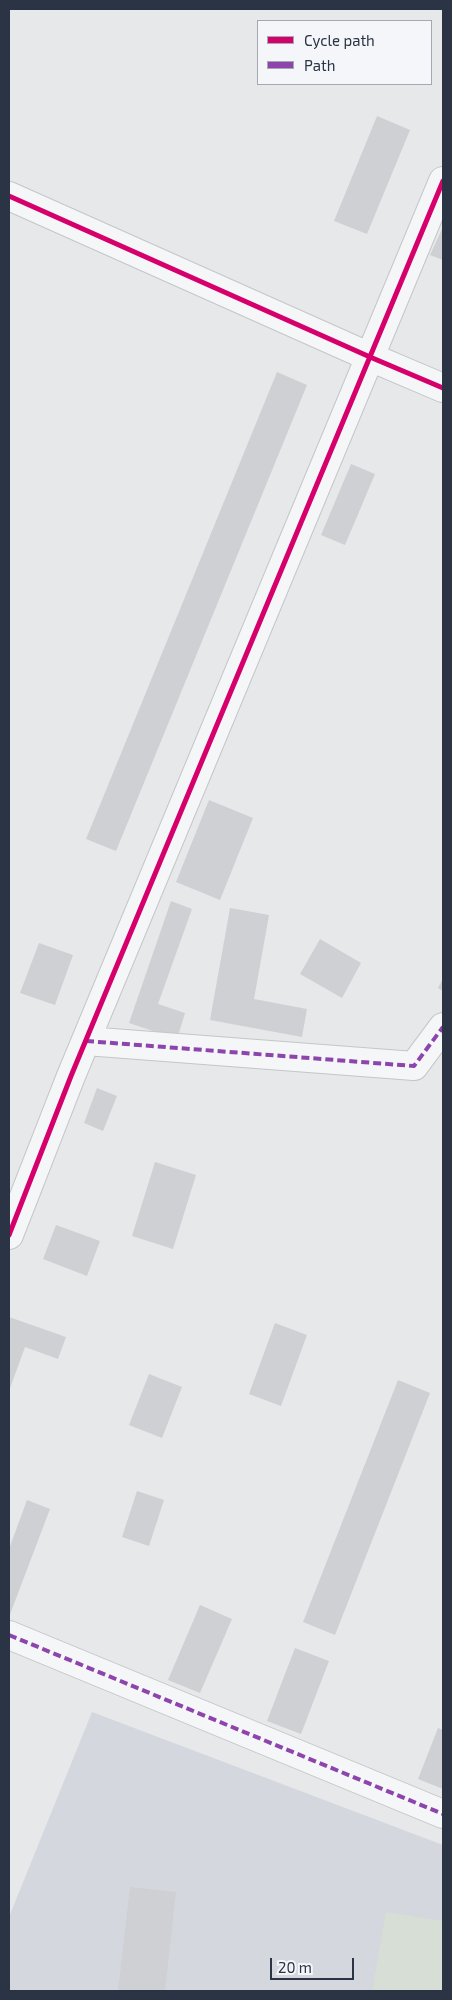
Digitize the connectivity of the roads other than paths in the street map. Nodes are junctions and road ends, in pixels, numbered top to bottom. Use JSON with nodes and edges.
{"nodes":[{"id":1,"x":443,"y":181,"type":"edge"},
{"id":2,"x":9,"y":196,"type":"edge"},
{"id":3,"x":370,"y":358,"type":"junction"},
{"id":4,"x":443,"y":388,"type":"edge"},
{"id":5,"x":443,"y":1027,"type":"edge"},
{"id":6,"x":86,"y":1042,"type":"junction"},
{"id":7,"x":9,"y":1234,"type":"edge"},
{"id":8,"x":9,"y":1635,"type":"edge"},
{"id":9,"x":443,"y":1814,"type":"edge"}],
"edges":[{"from":1,"to":3,"type":"street"},
{"from":2,"to":3,"type":"street"},
{"from":3,"to":4,"type":"street"},
{"from":3,"to":6,"type":"street"},
{"from":5,"to":6,"type":"street"},
{"from":6,"to":7,"type":"street"},
{"from":8,"to":9,"type":"street"}]}
